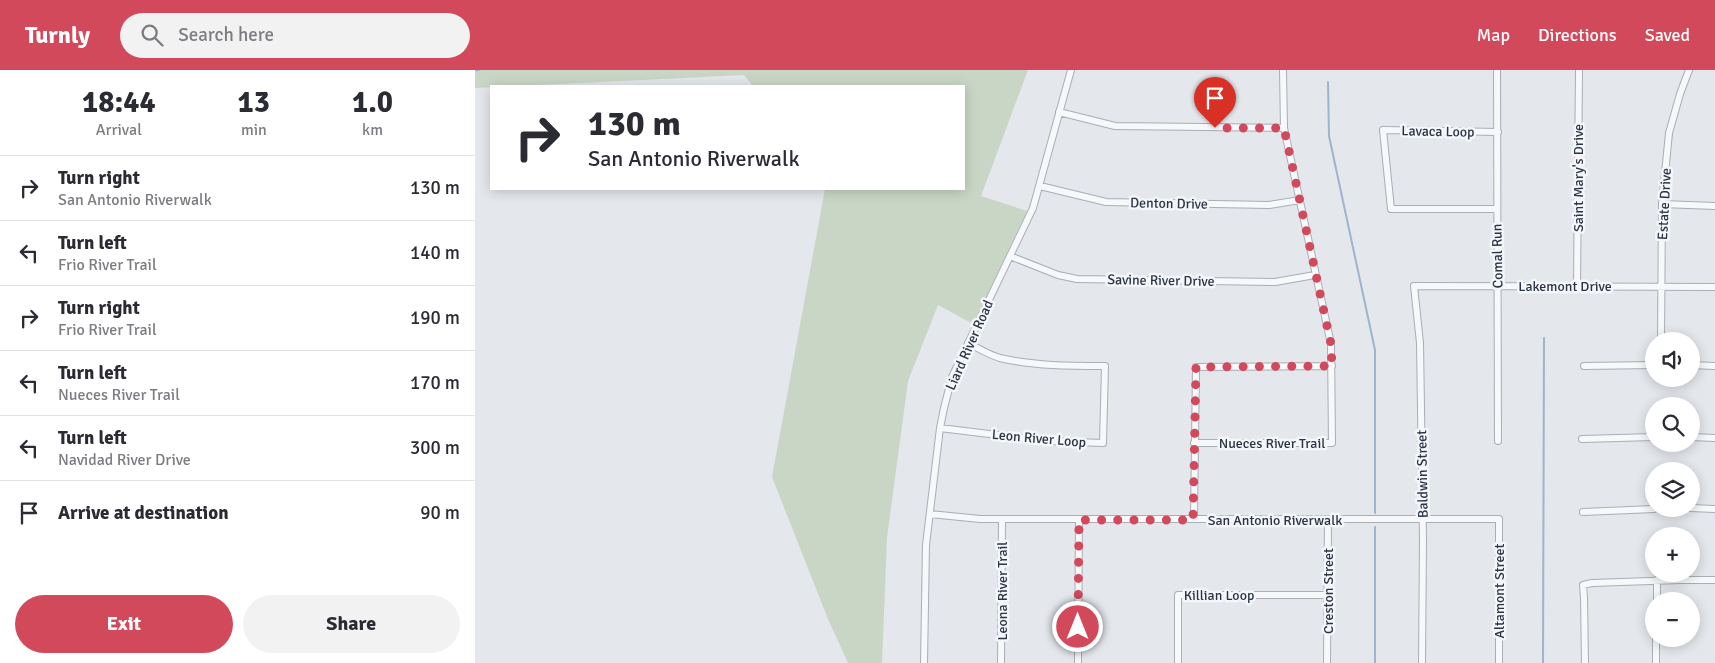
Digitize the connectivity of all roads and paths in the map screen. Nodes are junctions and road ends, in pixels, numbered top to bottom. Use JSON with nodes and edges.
{"nodes":[{"id":1,"x":1071,"y":70,"type":"edge"},
{"id":2,"x":1283,"y":70,"type":"edge"},
{"id":3,"x":1497,"y":70,"type":"edge"},
{"id":4,"x":1579,"y":70,"type":"edge"},
{"id":5,"x":1689,"y":70,"type":"edge"},
{"id":6,"x":1059,"y":112,"type":"junction"},
{"id":7,"x":1284,"y":128,"type":"junction"},
{"id":8,"x":1498,"y":132,"type":"junction"},
{"id":9,"x":1040,"y":186,"type":"junction"},
{"id":10,"x":1299,"y":200,"type":"junction"},
{"id":11,"x":1662,"y":204,"type":"junction"},
{"id":12,"x":1715,"y":206,"type":"edge"},
{"id":13,"x":1497,"y":209,"type":"junction"},
{"id":14,"x":1009,"y":256,"type":"junction"},
{"id":15,"x":1315,"y":275,"type":"junction"},
{"id":16,"x":1414,"y":286,"type":"joint"},
{"id":17,"x":1498,"y":286,"type":"junction"},
{"id":18,"x":1577,"y":286,"type":"junction"},
{"id":19,"x":1663,"y":286,"type":"junction"},
{"id":20,"x":1715,"y":287,"type":"edge"},
{"id":21,"x":1661,"y":332,"type":"edge"},
{"id":22,"x":968,"y":343,"type":"junction"},
{"id":23,"x":1645,"y":365,"type":"edge"},
{"id":24,"x":1332,"y":366,"type":"junction"},
{"id":25,"x":1584,"y":366,"type":"dead end"},
{"id":26,"x":1700,"y":366,"type":"edge"},
{"id":27,"x":1715,"y":366,"type":"edge"},
{"id":28,"x":940,"y":428,"type":"junction"},
{"id":29,"x":1645,"y":437,"type":"edge"},
{"id":30,"x":1700,"y":438,"type":"edge"},
{"id":31,"x":1715,"y":438,"type":"edge"},
{"id":32,"x":1582,"y":439,"type":"dead end"},
{"id":33,"x":1498,"y":441,"type":"dead end"},
{"id":34,"x":1194,"y":443,"type":"junction"},
{"id":35,"x":1700,"y":508,"type":"edge"},
{"id":36,"x":1645,"y":509,"type":"edge"},
{"id":37,"x":1715,"y":509,"type":"edge"},
{"id":38,"x":1583,"y":512,"type":"dead end"},
{"id":39,"x":930,"y":514,"type":"junction"},
{"id":40,"x":1002,"y":519,"type":"junction"},
{"id":41,"x":1423,"y":519,"type":"junction"},
{"id":42,"x":1499,"y":519,"type":"joint"},
{"id":43,"x":1079,"y":520,"type":"junction"},
{"id":44,"x":1193,"y":520,"type":"junction"},
{"id":45,"x":1328,"y":520,"type":"junction"},
{"id":46,"x":1700,"y":580,"type":"edge"},
{"id":47,"x":1715,"y":580,"type":"edge"},
{"id":48,"x":1645,"y":581,"type":"edge"},
{"id":49,"x":1329,"y":595,"type":"junction"},
{"id":50,"x":1656,"y":647,"type":"edge"},
{"id":51,"x":924,"y":663,"type":"edge"},
{"id":52,"x":1001,"y":663,"type":"edge"},
{"id":53,"x":1078,"y":663,"type":"edge"},
{"id":54,"x":1178,"y":663,"type":"edge"},
{"id":55,"x":1327,"y":663,"type":"edge"},
{"id":56,"x":1422,"y":663,"type":"edge"},
{"id":57,"x":1499,"y":663,"type":"edge"},
{"id":58,"x":1585,"y":663,"type":"edge"},
{"id":59,"x":1656,"y":663,"type":"edge"}],
"edges":[{"from":1,"to":6,"type":"street","name":"Liard River Road"},
{"from":2,"to":7,"type":"street","name":"Nueces River Trail"},
{"from":3,"to":8,"type":"street","name":"Comal Run"},
{"from":4,"to":18,"type":"street","name":"Saint Mary's Drive"},
{"from":5,"to":11,"type":"street","name":"Estate Drive"},
{"from":6,"to":7,"type":"street"},
{"from":6,"to":9,"type":"street","name":"Liard River Road"},
{"from":7,"to":10,"type":"street","name":"Nueces River Trail"},
{"from":8,"to":13,"type":"street","name":"Comal Run"},
{"from":8,"to":13,"type":"street","name":"Lavaca Loop"},
{"from":9,"to":10,"type":"street","name":"Denton Drive"},
{"from":9,"to":14,"type":"street","name":"Liard River Road"},
{"from":10,"to":15,"type":"street","name":"Nueces River Trail"},
{"from":11,"to":12,"type":"street"},
{"from":11,"to":19,"type":"street","name":"Estate Drive"},
{"from":13,"to":17,"type":"street","name":"Comal Run"},
{"from":14,"to":15,"type":"street","name":"Savine River Drive"},
{"from":14,"to":22,"type":"street","name":"Liard River Road"},
{"from":15,"to":24,"type":"street","name":"Nueces River Trail"},
{"from":16,"to":17,"type":"street","name":"Lakemont Drive"},
{"from":16,"to":41,"type":"street","name":"Baldwin Street"},
{"from":17,"to":18,"type":"street","name":"Lakemont Drive"},
{"from":17,"to":33,"type":"street","name":"Comal Run"},
{"from":18,"to":19,"type":"street","name":"Lakemont Drive"},
{"from":19,"to":20,"type":"street","name":"Lakemont Drive"},
{"from":19,"to":21,"type":"street","name":"Estate Drive"},
{"from":22,"to":28,"type":"street","name":"Liard River Road"},
{"from":22,"to":28,"type":"street","name":"Leon River Loop"},
{"from":23,"to":25,"type":"street"},
{"from":24,"to":34,"type":"street"},
{"from":24,"to":34,"type":"street","name":"Nueces River Trail"},
{"from":26,"to":27,"type":"street"},
{"from":28,"to":39,"type":"street","name":"Liard River Road"},
{"from":29,"to":32,"type":"street"},
{"from":30,"to":31,"type":"street"},
{"from":34,"to":44,"type":"street"},
{"from":35,"to":37,"type":"street"},
{"from":36,"to":38,"type":"street"},
{"from":39,"to":40,"type":"street","name":"San Antonio Riverwalk"},
{"from":39,"to":51,"type":"street","name":"Liard River Road"},
{"from":40,"to":43,"type":"street","name":"San Antonio Riverwalk"},
{"from":40,"to":52,"type":"street","name":"Leona River Trail"},
{"from":41,"to":42,"type":"street","name":"San Antonio Riverwalk"},
{"from":41,"to":45,"type":"street","name":"San Antonio Riverwalk"},
{"from":41,"to":56,"type":"street","name":"Baldwin Street"},
{"from":42,"to":57,"type":"street","name":"Altamont Street"},
{"from":43,"to":44,"type":"street","name":"San Antonio Riverwalk"},
{"from":43,"to":53,"type":"street"},
{"from":44,"to":45,"type":"street","name":"San Antonio Riverwalk"},
{"from":45,"to":49,"type":"street","name":"Creston Street"},
{"from":46,"to":47,"type":"street"},
{"from":48,"to":58,"type":"street"},
{"from":49,"to":54,"type":"street","name":"Killian Loop"},
{"from":49,"to":55,"type":"street","name":"Creston Street"},
{"from":50,"to":59,"type":"street"}]}
